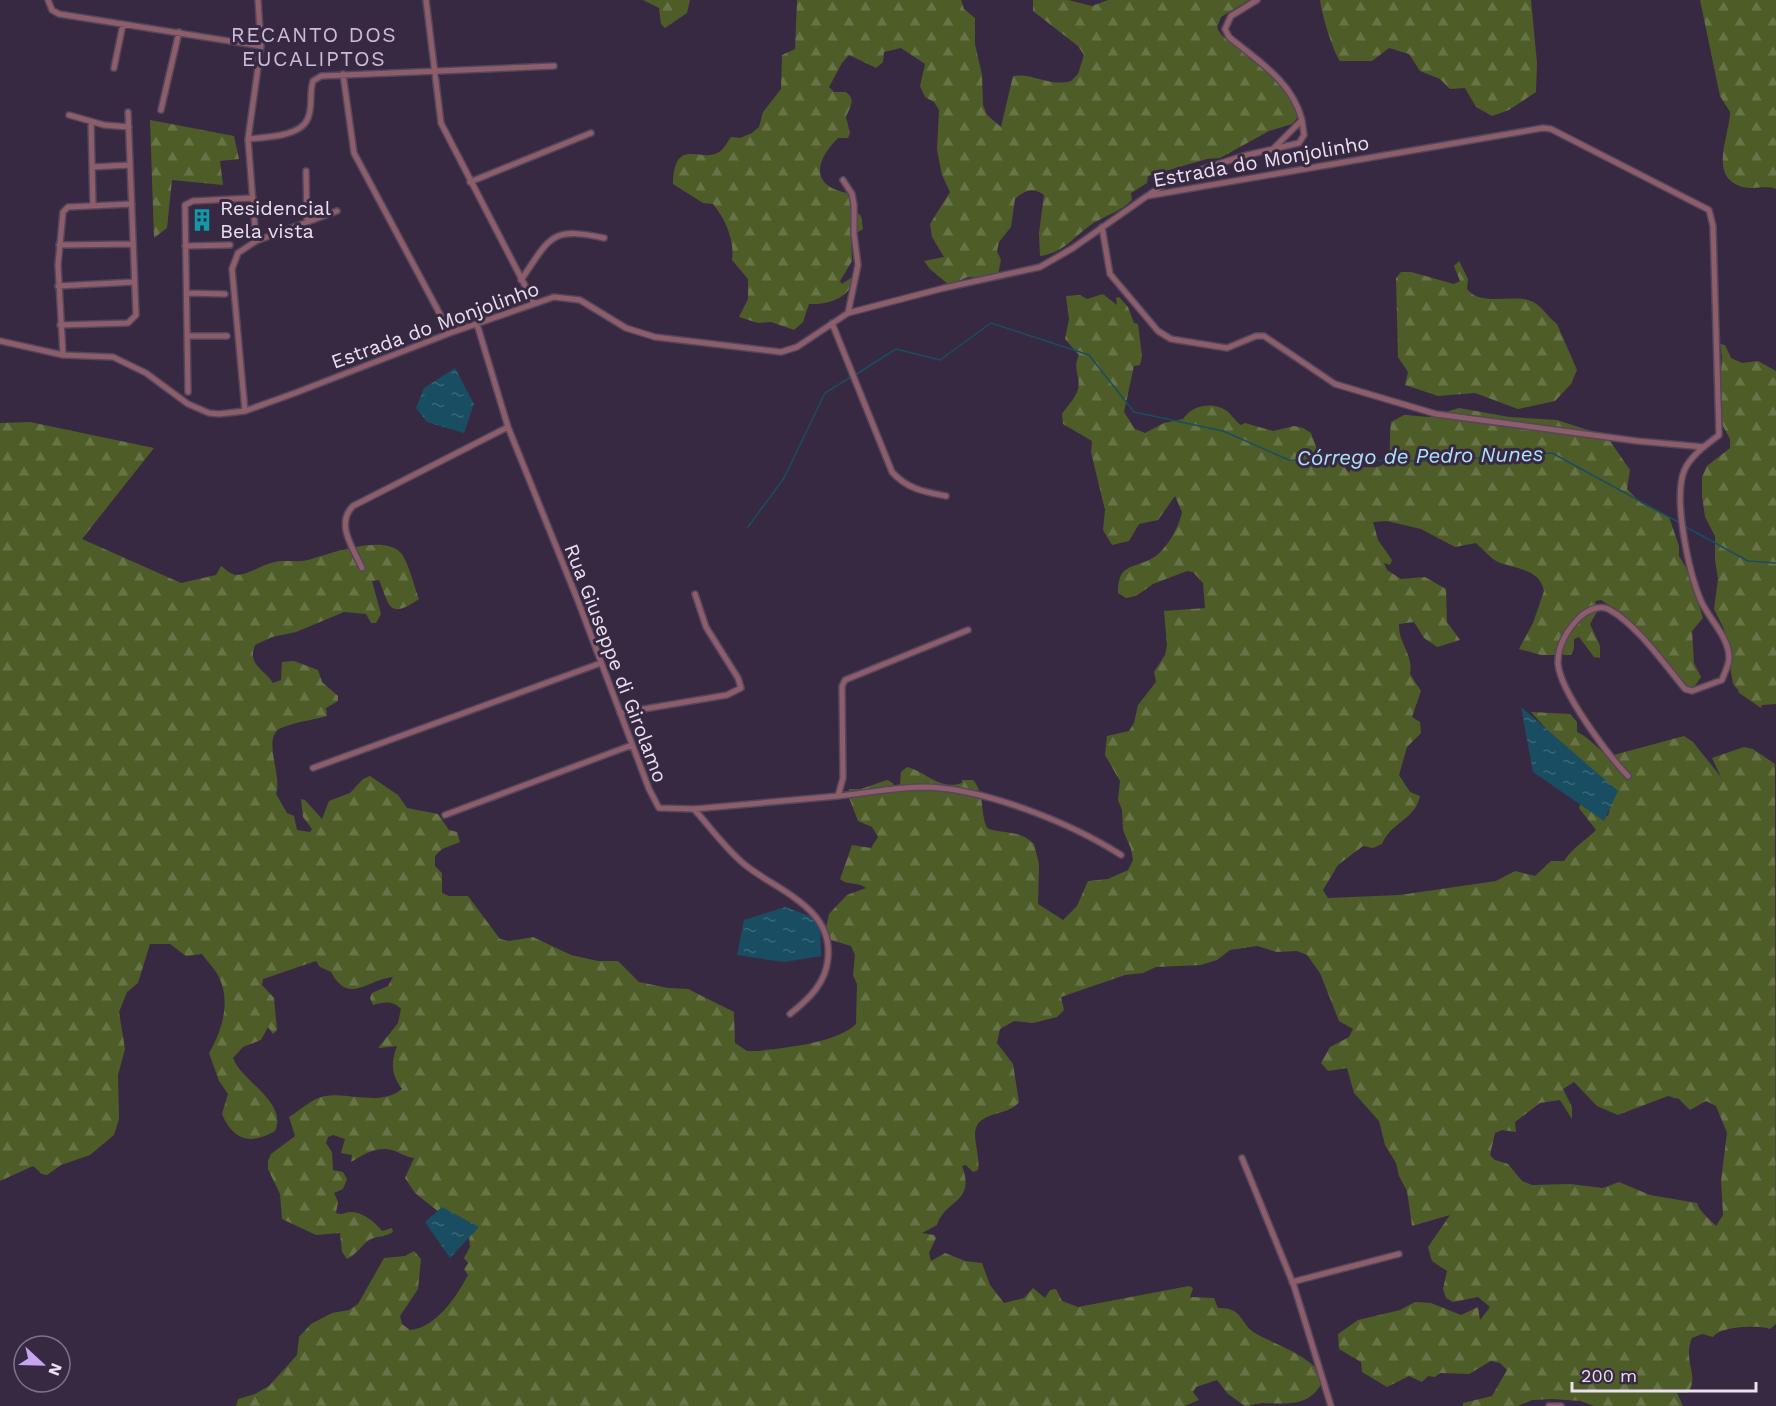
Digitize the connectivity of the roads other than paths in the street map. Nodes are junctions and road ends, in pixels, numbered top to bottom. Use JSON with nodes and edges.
{"nodes":[{"id":1,"x":48,"y":0,"type":"edge"},
{"id":2,"x":258,"y":0,"type":"edge"},
{"id":3,"x":426,"y":0,"type":"edge"},
{"id":4,"x":1257,"y":0,"type":"edge"},
{"id":5,"x":123,"y":24,"type":"junction"},
{"id":6,"x":179,"y":32,"type":"junction"},
{"id":7,"x":261,"y":46,"type":"junction"},
{"id":8,"x":554,"y":66,"type":"dead end"},
{"id":9,"x":114,"y":68,"type":"dead end"},
{"id":10,"x":435,"y":70,"type":"junction"},
{"id":11,"x":343,"y":74,"type":"junction"},
{"id":12,"x":161,"y":110,"type":"dead end"},
{"id":13,"x":128,"y":112,"type":"dead end"},
{"id":14,"x":69,"y":115,"type":"dead end"},
{"id":15,"x":1302,"y":120,"type":"junction"},
{"id":16,"x":91,"y":122,"type":"junction"},
{"id":17,"x":129,"y":127,"type":"junction"},
{"id":18,"x":591,"y":133,"type":"dead end"},
{"id":19,"x":248,"y":139,"type":"junction"},
{"id":20,"x":1273,"y":149,"type":"junction"},
{"id":21,"x":130,"y":165,"type":"junction"},
{"id":22,"x":92,"y":167,"type":"junction"},
{"id":23,"x":306,"y":171,"type":"dead end"},
{"id":24,"x":843,"y":180,"type":"dead end"},
{"id":25,"x":470,"y":182,"type":"junction"},
{"id":26,"x":1147,"y":196,"type":"junction"},
{"id":27,"x":253,"y":198,"type":"junction"},
{"id":28,"x":132,"y":204,"type":"junction"},
{"id":29,"x":93,"y":206,"type":"junction"},
{"id":30,"x":337,"y":211,"type":"dead end"},
{"id":31,"x":308,"y":222,"type":"junction"},
{"id":32,"x":1102,"y":227,"type":"junction"},
{"id":33,"x":604,"y":238,"type":"dead end"},
{"id":34,"x":256,"y":241,"type":"junction"},
{"id":35,"x":133,"y":244,"type":"junction"},
{"id":36,"x":59,"y":245,"type":"junction"},
{"id":37,"x":230,"y":245,"type":"dead end"},
{"id":38,"x":185,"y":246,"type":"junction"},
{"id":39,"x":521,"y":280,"type":"junction"},
{"id":40,"x":135,"y":282,"type":"junction"},
{"id":41,"x":58,"y":285,"type":"junction"},
{"id":42,"x":187,"y":293,"type":"junction"},
{"id":43,"x":225,"y":294,"type":"dead end"},
{"id":44,"x":534,"y":303,"type":"junction"},
{"id":45,"x":848,"y":314,"type":"junction"},
{"id":46,"x":832,"y":323,"type":"junction"},
{"id":47,"x":477,"y":324,"type":"junction"},
{"id":48,"x":60,"y":325,"type":"junction"},
{"id":49,"x":450,"y":333,"type":"junction"},
{"id":50,"x":187,"y":336,"type":"junction"},
{"id":51,"x":227,"y":336,"type":"dead end"},
{"id":52,"x":0,"y":341,"type":"edge"},
{"id":53,"x":63,"y":355,"type":"junction"},
{"id":54,"x":188,"y":392,"type":"dead end"},
{"id":55,"x":245,"y":411,"type":"junction"},
{"id":56,"x":508,"y":427,"type":"junction"},
{"id":57,"x":1704,"y":447,"type":"junction"},
{"id":58,"x":946,"y":496,"type":"dead end"},
{"id":59,"x":362,"y":568,"type":"dead end"},
{"id":60,"x":694,"y":594,"type":"dead end"},
{"id":61,"x":968,"y":630,"type":"dead end"},
{"id":62,"x":601,"y":663,"type":"junction"},
{"id":63,"x":620,"y":713,"type":"junction"},
{"id":64,"x":632,"y":745,"type":"junction"},
{"id":65,"x":313,"y":768,"type":"dead end"},
{"id":66,"x":1628,"y":776,"type":"dead end"},
{"id":67,"x":838,"y":796,"type":"junction"},
{"id":68,"x":694,"y":809,"type":"junction"},
{"id":69,"x":445,"y":815,"type":"dead end"},
{"id":70,"x":1121,"y":855,"type":"dead end"},
{"id":71,"x":790,"y":1014,"type":"dead end"},
{"id":72,"x":1242,"y":1158,"type":"dead end"},
{"id":73,"x":1399,"y":1254,"type":"dead end"},
{"id":74,"x":1292,"y":1282,"type":"junction"},
{"id":75,"x":1330,"y":1406,"type":"edge"},
{"id":76,"x":1549,"y":1406,"type":"edge"},
{"id":77,"x":1561,"y":1406,"type":"edge"}],
"edges":[{"from":1,"to":5,"type":"street"},
{"from":2,"to":7,"type":"street"},
{"from":3,"to":10,"type":"street"},
{"from":4,"to":15,"type":"street"},
{"from":5,"to":6,"type":"street"},
{"from":5,"to":9,"type":"street"},
{"from":6,"to":7,"type":"street"},
{"from":6,"to":12,"type":"street"},
{"from":7,"to":19,"type":"street"},
{"from":8,"to":10,"type":"street"},
{"from":10,"to":11,"type":"street"},
{"from":10,"to":25,"type":"street"},
{"from":11,"to":19,"type":"street"},
{"from":11,"to":49,"type":"street"},
{"from":13,"to":17,"type":"street"},
{"from":14,"to":16,"type":"street"},
{"from":15,"to":20,"type":"street"},
{"from":15,"to":20,"type":"street"},
{"from":16,"to":17,"type":"street"},
{"from":16,"to":22,"type":"street"},
{"from":17,"to":21,"type":"street"},
{"from":18,"to":25,"type":"street"},
{"from":19,"to":27,"type":"street"},
{"from":20,"to":26,"type":"street"},
{"from":21,"to":22,"type":"street"},
{"from":21,"to":28,"type":"street"},
{"from":22,"to":29,"type":"street"},
{"from":23,"to":31,"type":"street"},
{"from":24,"to":45,"type":"street"},
{"from":25,"to":39,"type":"street"},
{"from":26,"to":32,"type":"street","name":"Estrada do Monjolinho"},
{"from":26,"to":57,"type":"street","name":"Estrada do Monjolinho"},
{"from":27,"to":34,"type":"street"},
{"from":27,"to":38,"type":"street"},
{"from":28,"to":29,"type":"street"},
{"from":28,"to":35,"type":"street"},
{"from":29,"to":36,"type":"street"},
{"from":30,"to":31,"type":"street"},
{"from":31,"to":34,"type":"street"},
{"from":32,"to":45,"type":"street","name":"Estrada do Monjolinho"},
{"from":32,"to":57,"type":"street"},
{"from":33,"to":39,"type":"street"},
{"from":34,"to":55,"type":"street"},
{"from":35,"to":36,"type":"street"},
{"from":35,"to":40,"type":"street"},
{"from":36,"to":41,"type":"street"},
{"from":37,"to":38,"type":"street"},
{"from":38,"to":42,"type":"street"},
{"from":39,"to":44,"type":"street"},
{"from":40,"to":41,"type":"street"},
{"from":40,"to":48,"type":"street"},
{"from":41,"to":48,"type":"street"},
{"from":42,"to":43,"type":"street"},
{"from":42,"to":50,"type":"street"},
{"from":44,"to":46,"type":"street","name":"Estrada do Monjolinho"},
{"from":44,"to":47,"type":"street","name":"Estrada do Monjolinho"},
{"from":45,"to":46,"type":"street","name":"Estrada do Monjolinho"},
{"from":46,"to":58,"type":"street"},
{"from":47,"to":49,"type":"street","name":"Estrada do Monjolinho"},
{"from":47,"to":56,"type":"street","name":"Rua Giuseppe di Girolamo"},
{"from":48,"to":53,"type":"street"},
{"from":49,"to":55,"type":"street","name":"Estrada do Monjolinho"},
{"from":50,"to":51,"type":"street"},
{"from":50,"to":54,"type":"street"},
{"from":52,"to":53,"type":"street","name":"Estrada do Monjolinho"},
{"from":53,"to":55,"type":"street","name":"Estrada do Monjolinho"},
{"from":56,"to":59,"type":"street"},
{"from":56,"to":62,"type":"street","name":"Rua Giuseppe di Girolamo"},
{"from":57,"to":66,"type":"street"},
{"from":60,"to":63,"type":"street"},
{"from":61,"to":67,"type":"street"},
{"from":62,"to":63,"type":"street","name":"Rua Giuseppe di Girolamo"},
{"from":62,"to":65,"type":"street"},
{"from":63,"to":64,"type":"street","name":"Rua Giuseppe di Girolamo"},
{"from":64,"to":68,"type":"street","name":"Rua Giuseppe di Girolamo"},
{"from":64,"to":69,"type":"street"},
{"from":67,"to":68,"type":"street","name":"Rua Giuseppe di Girolamo"},
{"from":67,"to":70,"type":"street","name":"Rua Giuseppe di Girolamo"},
{"from":68,"to":71,"type":"street"},
{"from":72,"to":74,"type":"street"},
{"from":73,"to":74,"type":"street"},
{"from":74,"to":75,"type":"street"},
{"from":76,"to":77,"type":"street"}]}
